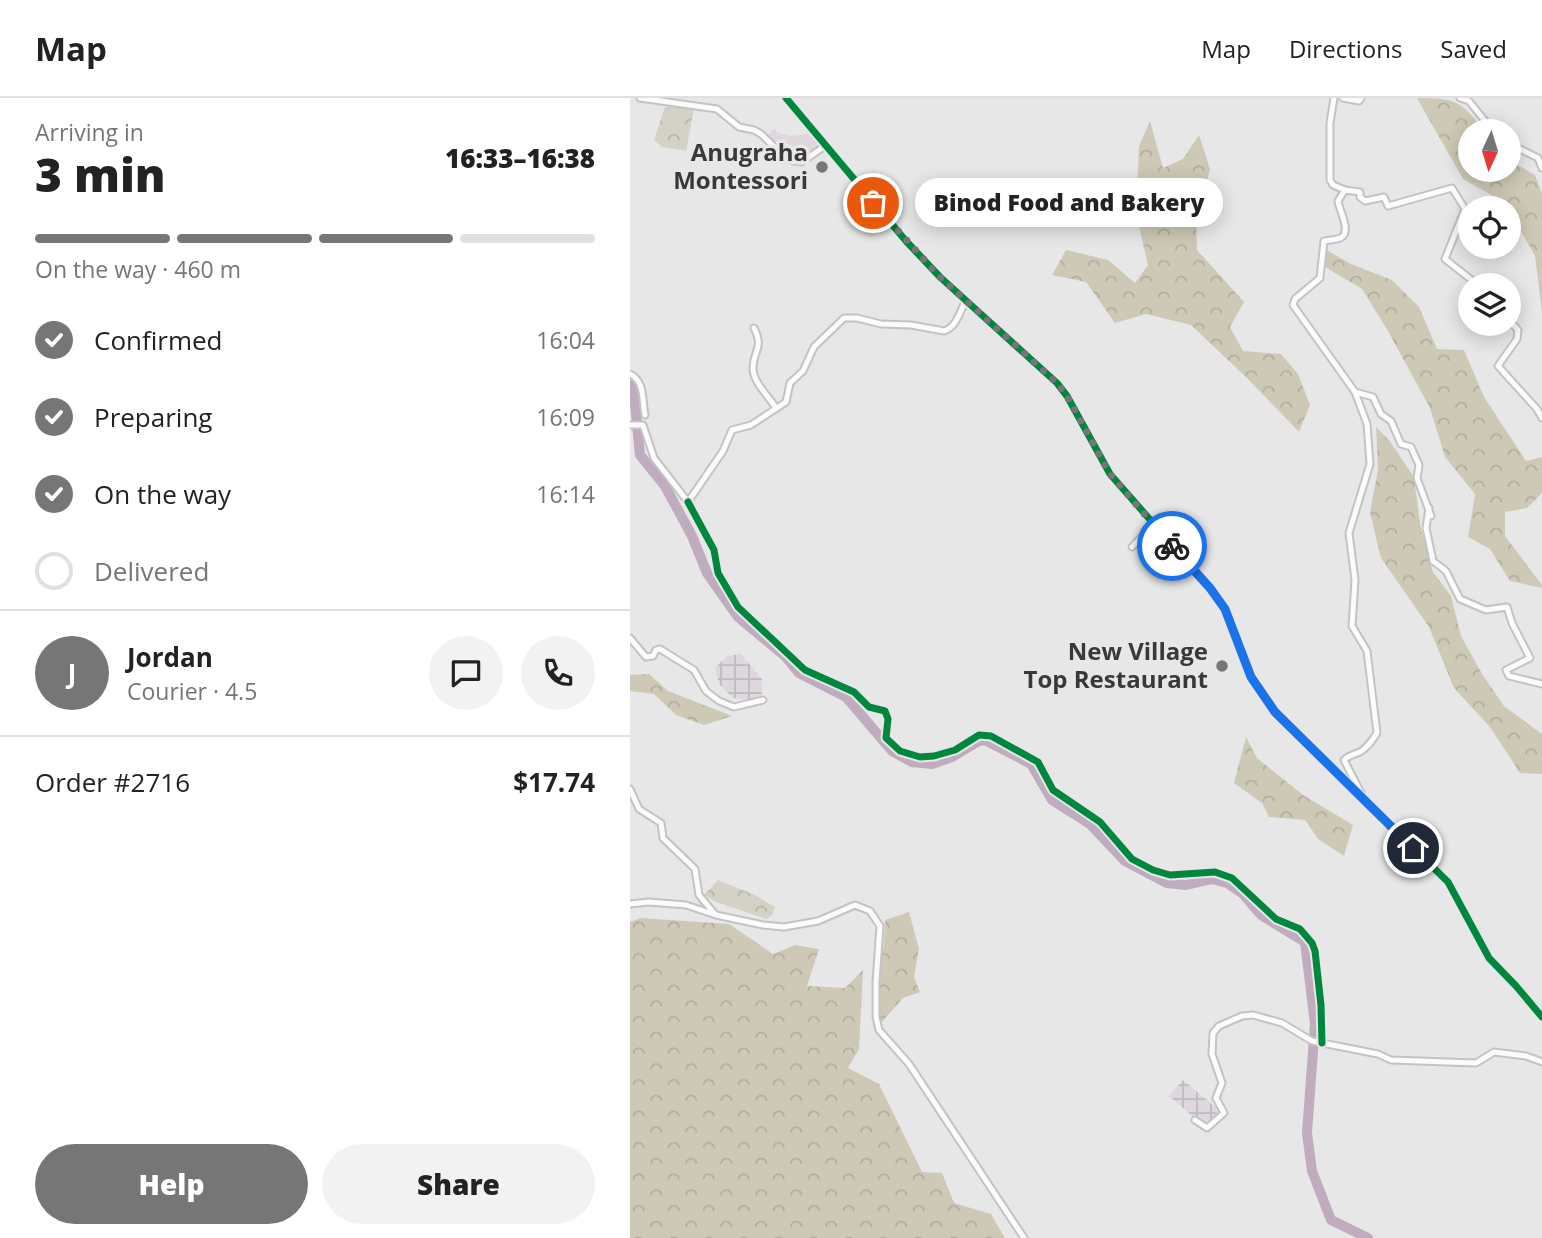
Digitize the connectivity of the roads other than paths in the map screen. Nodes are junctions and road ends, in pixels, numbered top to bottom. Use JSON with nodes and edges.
{"nodes":[{"id":1,"x":640,"y":98,"type":"edge"},
{"id":2,"x":786,"y":98,"type":"edge"},
{"id":3,"x":1334,"y":98,"type":"edge"},
{"id":4,"x":1343,"y":98,"type":"edge"},
{"id":5,"x":1361,"y":98,"type":"edge"},
{"id":6,"x":1460,"y":98,"type":"edge"},
{"id":7,"x":1483,"y":119,"type":"edge"},
{"id":8,"x":825,"y":146,"type":"junction"},
{"id":9,"x":1521,"y":150,"type":"edge"},
{"id":10,"x":1542,"y":168,"type":"edge"},
{"id":11,"x":1345,"y":190,"type":"junction"},
{"id":12,"x":1462,"y":273,"type":"edge"},
{"id":13,"x":966,"y":300,"type":"junction"},
{"id":14,"x":754,"y":328,"type":"dead end"},
{"id":15,"x":1517,"y":336,"type":"edge"},
{"id":16,"x":630,"y":374,"type":"edge"},
{"id":17,"x":1354,"y":392,"type":"junction"},
{"id":18,"x":776,"y":408,"type":"junction"},
{"id":19,"x":645,"y":415,"type":"dead end"},
{"id":20,"x":1542,"y":418,"type":"edge"},
{"id":21,"x":633,"y":425,"type":"edge"},
{"id":22,"x":688,"y":502,"type":"junction"},
{"id":23,"x":1429,"y":508,"type":"junction"},
{"id":24,"x":1432,"y":516,"type":"dead end"},
{"id":25,"x":1154,"y":524,"type":"junction"},
{"id":26,"x":1132,"y":547,"type":"dead end"},
{"id":27,"x":630,"y":638,"type":"edge"},
{"id":28,"x":1542,"y":684,"type":"edge"},
{"id":29,"x":763,"y":700,"type":"dead end"},
{"id":30,"x":630,"y":789,"type":"edge"},
{"id":31,"x":1363,"y":798,"type":"junction"},
{"id":32,"x":630,"y":904,"type":"edge"},
{"id":33,"x":716,"y":915,"type":"junction"},
{"id":34,"x":1542,"y":1017,"type":"edge"},
{"id":35,"x":1322,"y":1043,"type":"junction"},
{"id":36,"x":1542,"y":1062,"type":"edge"},
{"id":37,"x":1195,"y":1120,"type":"dead end"},
{"id":38,"x":1024,"y":1238,"type":"edge"}],
"edges":[{"from":1,"to":8,"type":"street"},
{"from":2,"to":8,"type":"street"},
{"from":3,"to":11,"type":"street"},
{"from":4,"to":5,"type":"street"},
{"from":6,"to":7,"type":"street"},
{"from":8,"to":13,"type":"street"},
{"from":9,"to":10,"type":"street"},
{"from":11,"to":12,"type":"street"},
{"from":11,"to":17,"type":"street"},
{"from":13,"to":18,"type":"street"},
{"from":13,"to":25,"type":"street"},
{"from":14,"to":18,"type":"street"},
{"from":15,"to":20,"type":"street"},
{"from":16,"to":19,"type":"street"},
{"from":17,"to":23,"type":"street"},
{"from":17,"to":31,"type":"street"},
{"from":18,"to":22,"type":"street"},
{"from":21,"to":22,"type":"street"},
{"from":22,"to":35,"type":"street"},
{"from":23,"to":24,"type":"street"},
{"from":23,"to":28,"type":"street"},
{"from":25,"to":26,"type":"street"},
{"from":25,"to":31,"type":"street"},
{"from":27,"to":29,"type":"street"},
{"from":30,"to":33,"type":"street"},
{"from":31,"to":34,"type":"street"},
{"from":32,"to":33,"type":"street"},
{"from":33,"to":38,"type":"street"},
{"from":35,"to":36,"type":"street"},
{"from":35,"to":37,"type":"street"}]}
